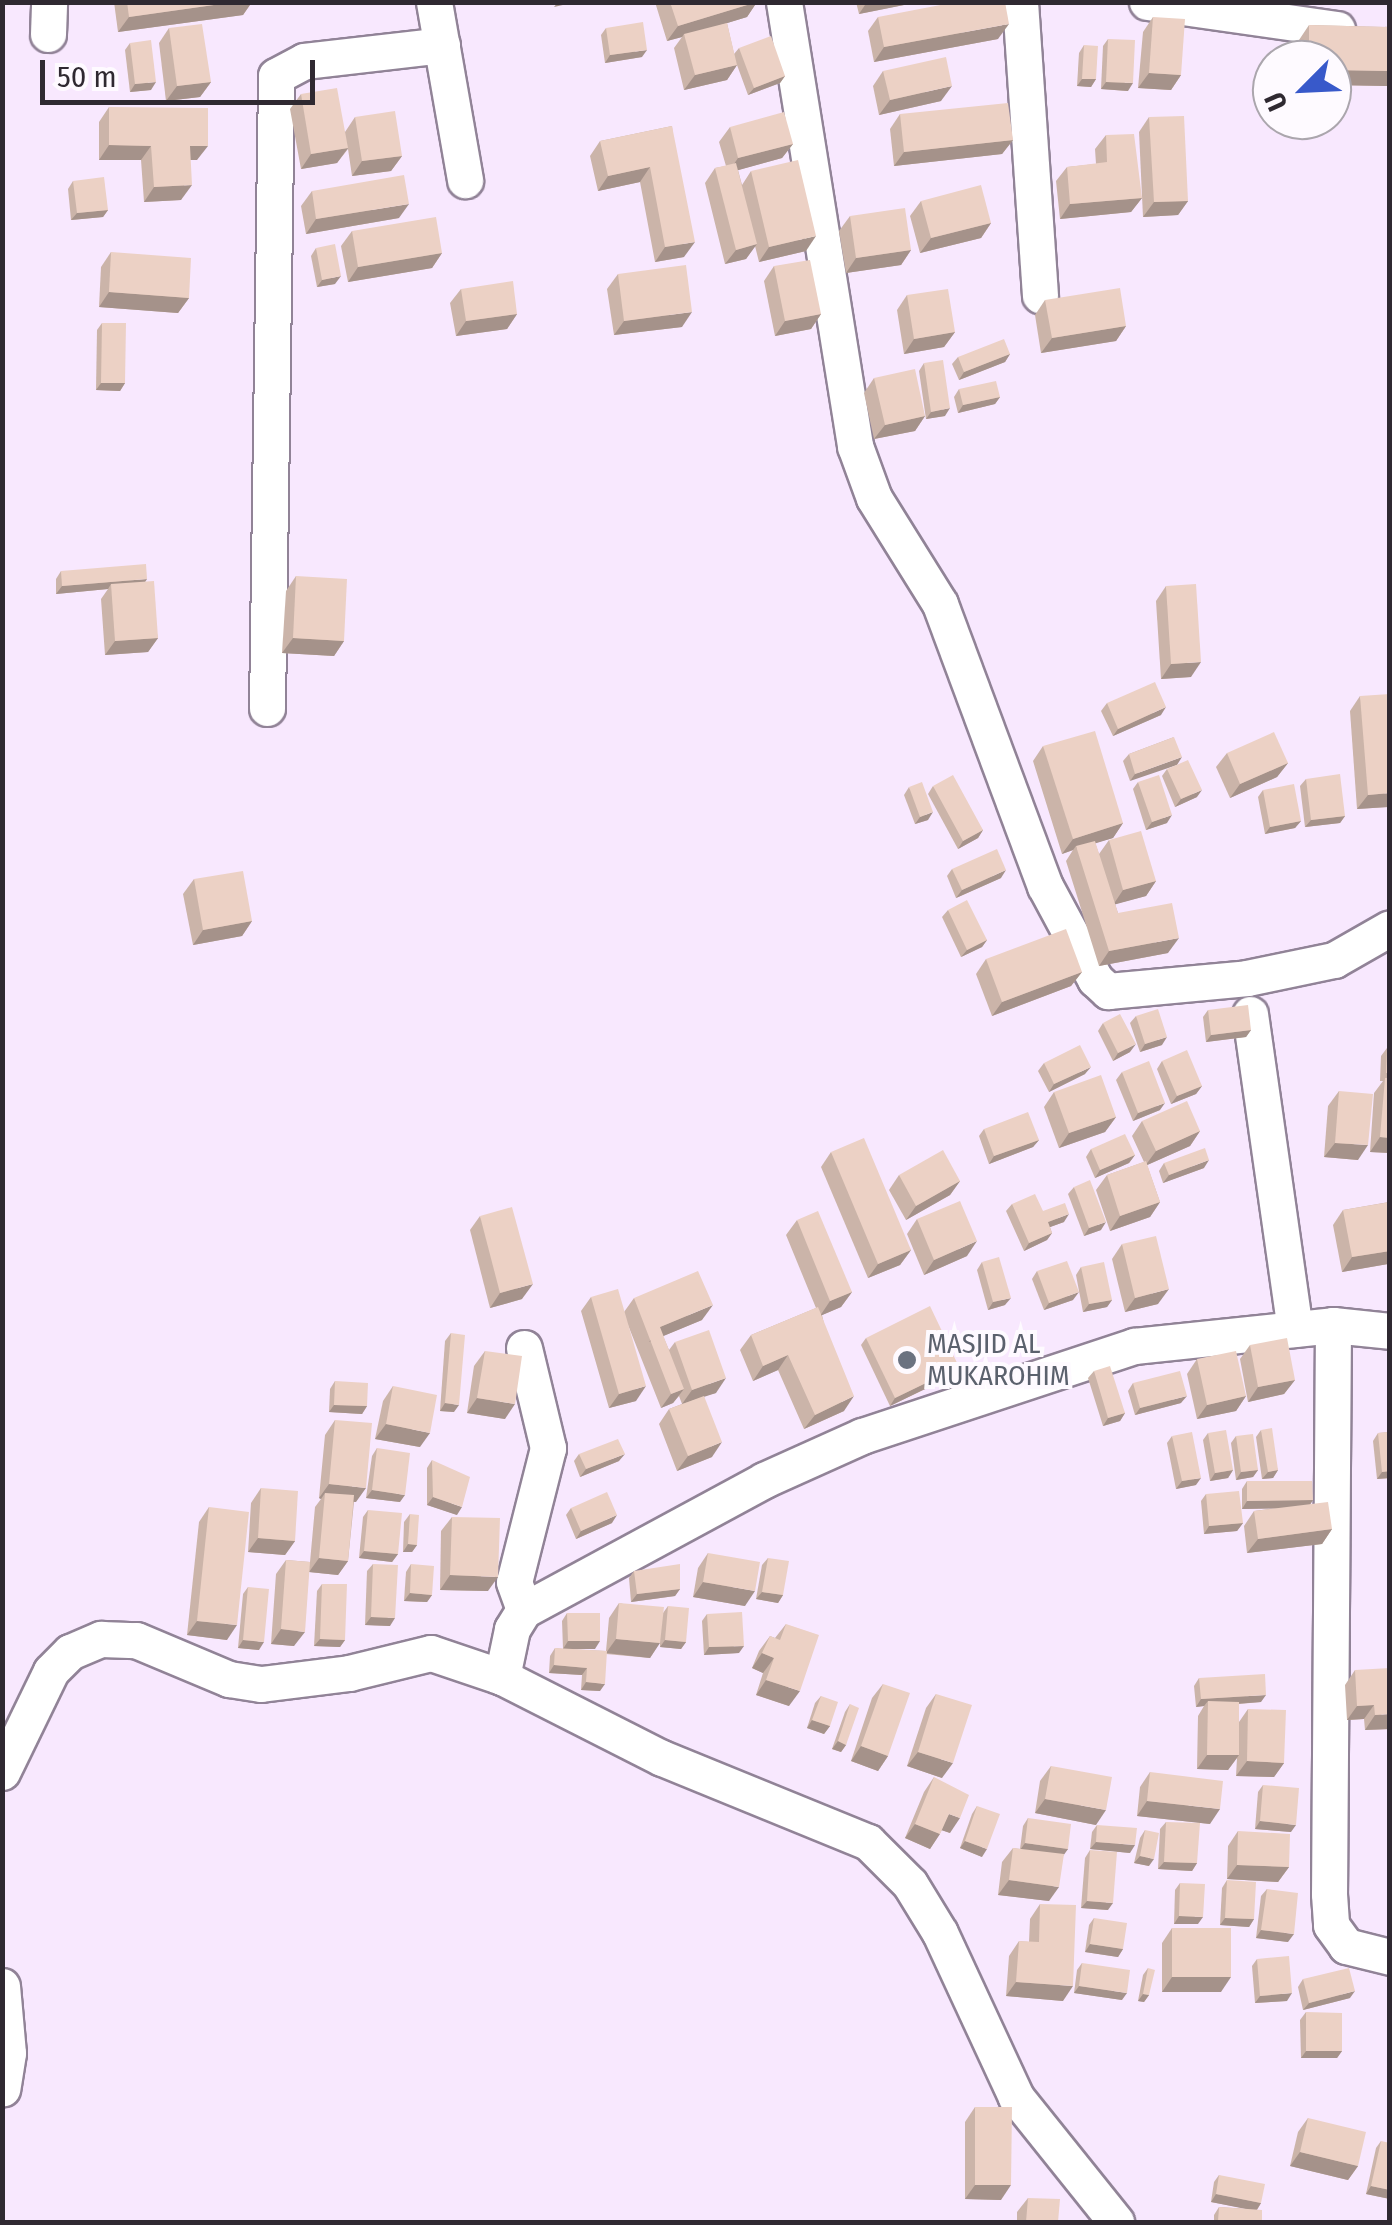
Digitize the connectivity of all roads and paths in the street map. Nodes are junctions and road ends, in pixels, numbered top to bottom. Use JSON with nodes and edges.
{"nodes":[{"id":1,"x":434,"y":2,"type":"edge"},
{"id":2,"x":784,"y":2,"type":"edge"},
{"id":3,"x":1020,"y":2,"type":"edge"},
{"id":4,"x":1147,"y":2,"type":"edge"},
{"id":5,"x":1337,"y":28,"type":"edge"},
{"id":6,"x":442,"y":45,"type":"junction"},
{"id":7,"x":465,"y":180,"type":"dead end"},
{"id":8,"x":1040,"y":295,"type":"dead end"},
{"id":9,"x":267,"y":708,"type":"dead end"},
{"id":10,"x":1390,"y":928,"type":"edge"},
{"id":11,"x":1250,"y":1014,"type":"edge"},
{"id":12,"x":1333,"y":1325,"type":"junction"},
{"id":13,"x":1296,"y":1328,"type":"junction"},
{"id":14,"x":1390,"y":1331,"type":"edge"},
{"id":15,"x":524,"y":1348,"type":"dead end"},
{"id":16,"x":524,"y":1610,"type":"junction"},
{"id":17,"x":502,"y":1677,"type":"junction"},
{"id":18,"x":2,"y":1772,"type":"edge"},
{"id":19,"x":1390,"y":1957,"type":"edge"},
{"id":20,"x":2,"y":1986,"type":"edge"},
{"id":21,"x":2,"y":2090,"type":"edge"},
{"id":22,"x":1116,"y":2222,"type":"edge"}],
"edges":[{"from":1,"to":6,"type":"street"},
{"from":2,"to":10,"type":"street"},
{"from":3,"to":8,"type":"street"},
{"from":4,"to":5,"type":"street"},
{"from":6,"to":7,"type":"street"},
{"from":6,"to":9,"type":"street"},
{"from":11,"to":13,"type":"street"},
{"from":12,"to":13,"type":"street"},
{"from":12,"to":14,"type":"street"},
{"from":12,"to":19,"type":"street"},
{"from":13,"to":16,"type":"street"},
{"from":15,"to":16,"type":"street"},
{"from":16,"to":17,"type":"street"},
{"from":17,"to":18,"type":"street"},
{"from":17,"to":22,"type":"street"},
{"from":20,"to":21,"type":"street"}]}
